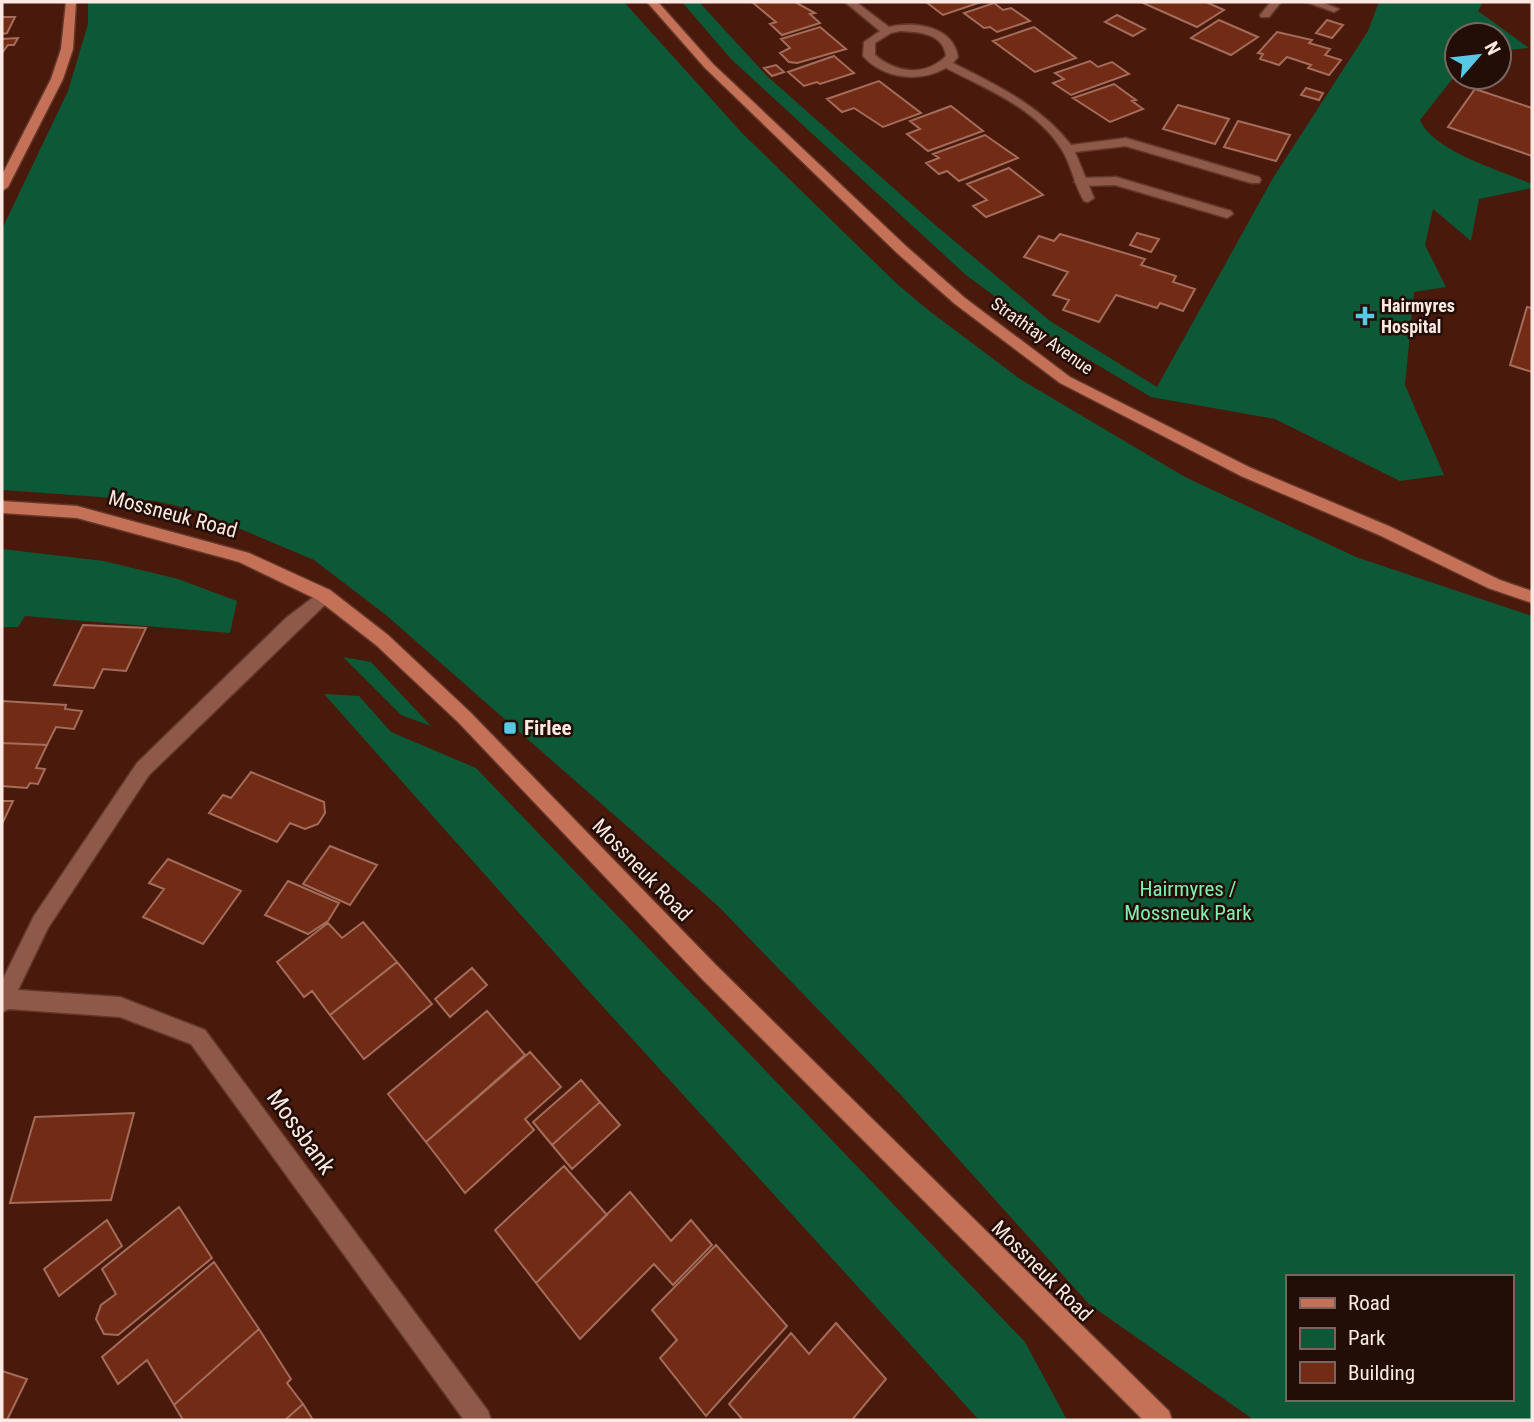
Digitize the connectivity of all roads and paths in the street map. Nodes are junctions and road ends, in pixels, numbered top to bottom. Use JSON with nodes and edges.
{"nodes":[{"id":1,"x":71,"y":2,"type":"edge"},
{"id":2,"x":652,"y":2,"type":"edge"},
{"id":3,"x":850,"y":2,"type":"edge"},
{"id":4,"x":1276,"y":2,"type":"edge"},
{"id":5,"x":1311,"y":2,"type":"edge"},
{"id":6,"x":1334,"y":9,"type":"dead end"},
{"id":7,"x":1265,"y":15,"type":"dead end"},
{"id":8,"x":887,"y":31,"type":"junction"},
{"id":9,"x":947,"y":64,"type":"junction"},
{"id":10,"x":1068,"y":149,"type":"junction"},
{"id":11,"x":1255,"y":180,"type":"dead end"},
{"id":12,"x":1080,"y":182,"type":"junction"},
{"id":13,"x":2,"y":187,"type":"edge"},
{"id":14,"x":1088,"y":198,"type":"dead end"},
{"id":15,"x":1227,"y":214,"type":"dead end"},
{"id":16,"x":2,"y":507,"type":"edge"},
{"id":17,"x":324,"y":595,"type":"junction"},
{"id":18,"x":1532,"y":597,"type":"edge"},
{"id":19,"x":3,"y":1001,"type":"edge"},
{"id":20,"x":480,"y":1420,"type":"edge"},
{"id":21,"x":1160,"y":1420,"type":"edge"}],
"edges":[{"from":1,"to":13,"type":"street"},
{"from":2,"to":18,"type":"street","name":"Strathtay Avenue"},
{"from":3,"to":8,"type":"street"},
{"from":4,"to":7,"type":"street"},
{"from":5,"to":6,"type":"street"},
{"from":8,"to":9,"type":"street"},
{"from":8,"to":9,"type":"street"},
{"from":9,"to":10,"type":"street"},
{"from":10,"to":11,"type":"street"},
{"from":10,"to":12,"type":"street"},
{"from":12,"to":14,"type":"street"},
{"from":12,"to":15,"type":"street"},
{"from":16,"to":17,"type":"street","name":"Mossneuk Road"},
{"from":17,"to":19,"type":"street"},
{"from":17,"to":21,"type":"street","name":"Mossneuk Road"},
{"from":19,"to":20,"type":"street","name":"Mossbank"}]}
